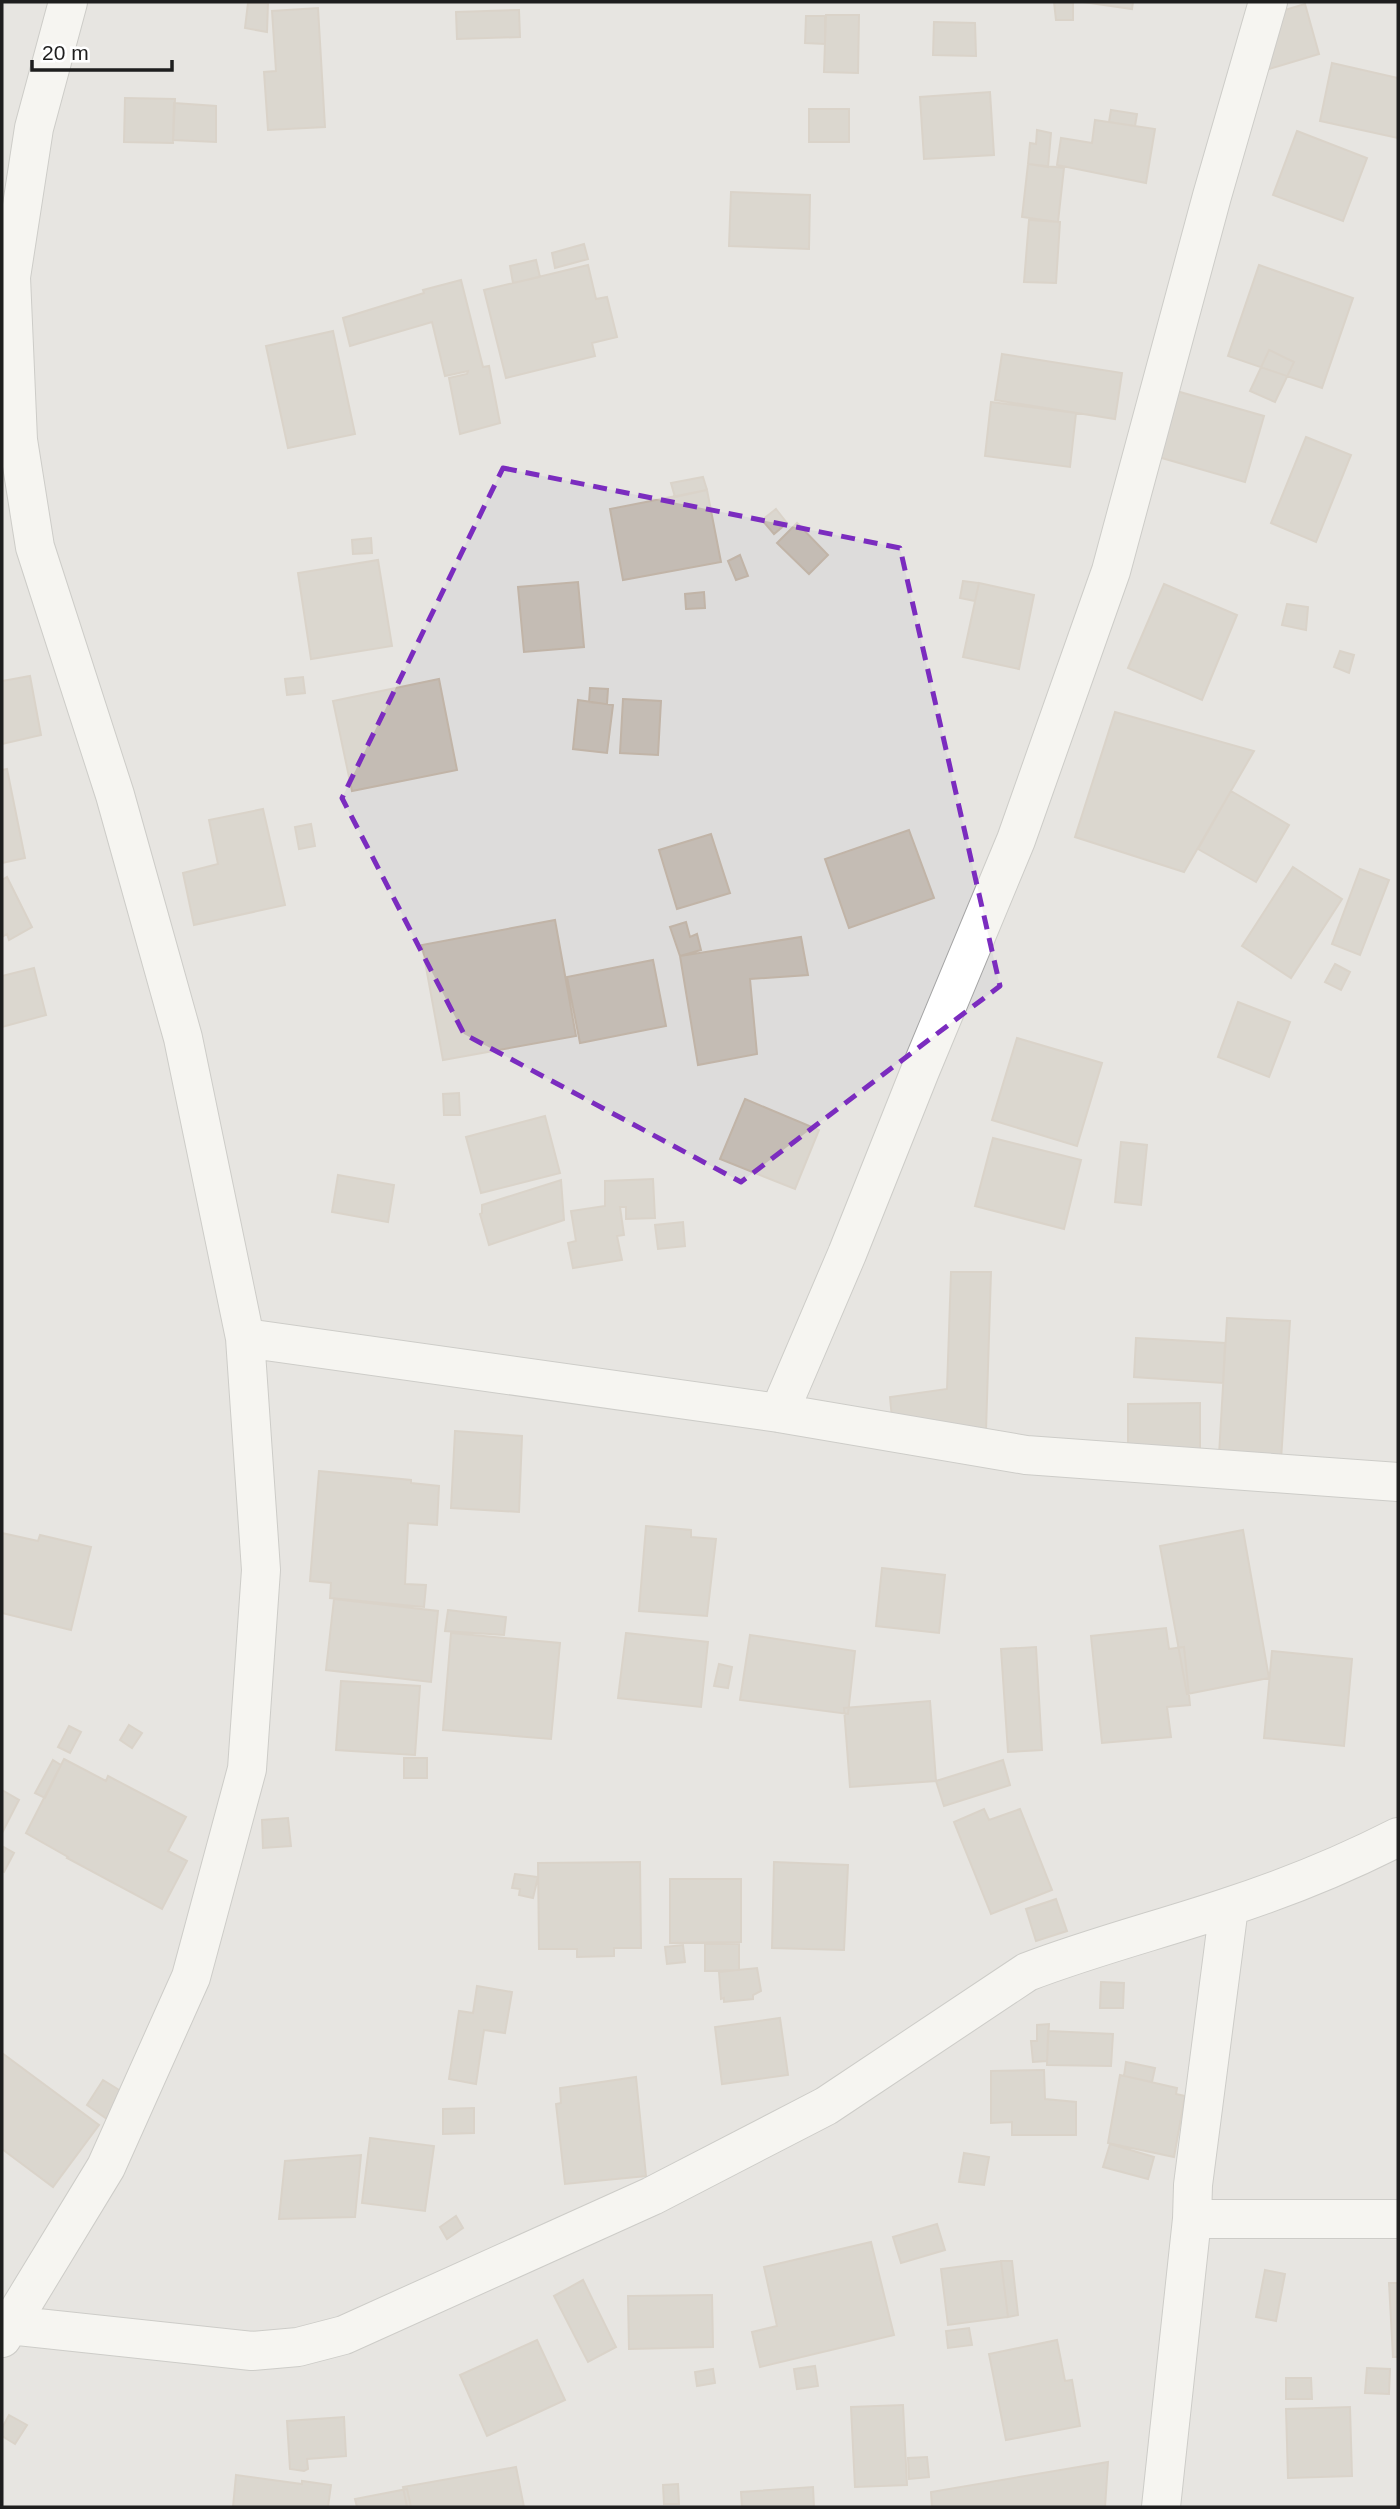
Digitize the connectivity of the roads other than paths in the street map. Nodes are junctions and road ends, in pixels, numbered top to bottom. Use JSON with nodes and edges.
{"nodes":[{"id":1,"x":68,"y":2,"type":"edge"},
{"id":2,"x":1268,"y":2,"type":"edge"},
{"id":3,"x":18,"y":129,"type":"edge"},
{"id":4,"x":245,"y":1338,"type":"junction"},
{"id":5,"x":779,"y":1413,"type":"junction"},
{"id":6,"x":1398,"y":1482,"type":"edge"},
{"id":7,"x":1398,"y":1838,"type":"edge"},
{"id":8,"x":1229,"y":1907,"type":"junction"},
{"id":9,"x":1192,"y":2219,"type":"junction"},
{"id":10,"x":1398,"y":2219,"type":"edge"},
{"id":11,"x":6,"y":2332,"type":"edge"},
{"id":12,"x":1161,"y":2507,"type":"edge"}],
"edges":[{"from":1,"to":3,"type":"street"},
{"from":2,"to":5,"type":"street"},
{"from":3,"to":4,"type":"street"},
{"from":4,"to":5,"type":"street"},
{"from":4,"to":11,"type":"street"},
{"from":5,"to":6,"type":"street"},
{"from":7,"to":8,"type":"street"},
{"from":8,"to":9,"type":"street"},
{"from":8,"to":11,"type":"street"},
{"from":9,"to":10,"type":"street"},
{"from":9,"to":12,"type":"street"}]}
